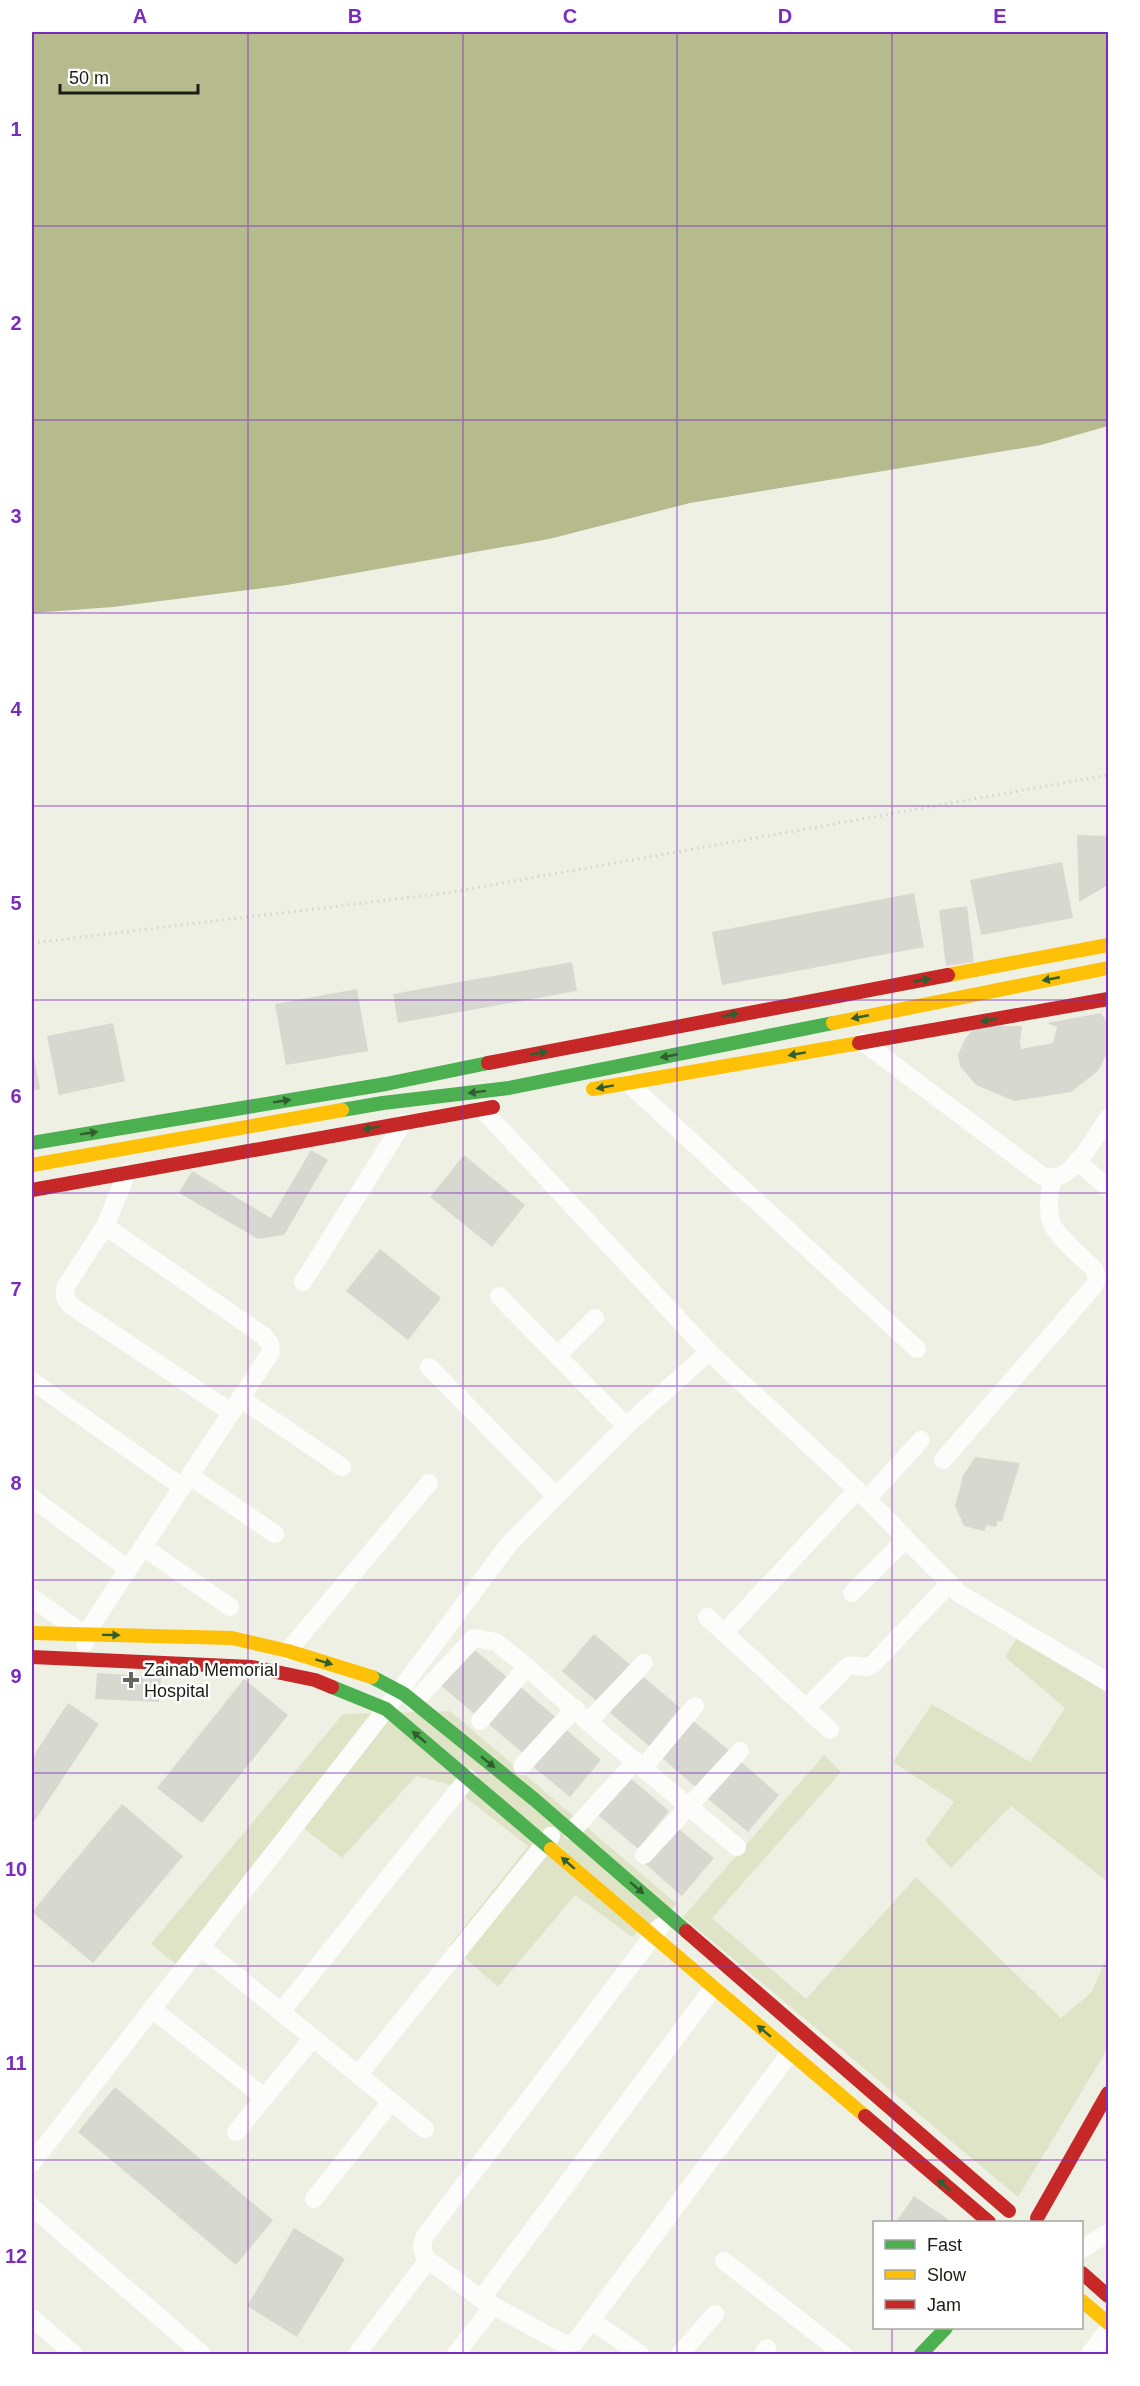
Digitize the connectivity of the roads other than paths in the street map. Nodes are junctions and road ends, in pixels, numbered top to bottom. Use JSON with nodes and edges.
{"nodes":[{"id":1,"x":1108,"y":945,"type":"edge"},
{"id":2,"x":1108,"y":955,"type":"edge"},
{"id":3,"x":1108,"y":968,"type":"edge"},
{"id":4,"x":1108,"y":999,"type":"edge"},
{"id":5,"x":863,"y":1042,"type":"junction"},
{"id":6,"x":420,"y":1077,"type":"junction"},
{"id":7,"x":628,"y":1083,"type":"junction"},
{"id":8,"x":386,"y":1084,"type":"junction"},
{"id":9,"x":583,"y":1091,"type":"dead end"},
{"id":10,"x":505,"y":1105,"type":"dead end"},
{"id":11,"x":482,"y":1109,"type":"junction"},
{"id":12,"x":1108,"y":1120,"type":"edge"},
{"id":13,"x":398,"y":1124,"type":"junction"},
{"id":14,"x":32,"y":1143,"type":"edge"},
{"id":15,"x":1077,"y":1161,"type":"junction"},
{"id":16,"x":32,"y":1165,"type":"edge"},
{"id":17,"x":127,"y":1173,"type":"junction"},
{"id":18,"x":1052,"y":1178,"type":"junction"},
{"id":19,"x":1108,"y":1188,"type":"edge"},
{"id":20,"x":32,"y":1190,"type":"edge"},
{"id":21,"x":105,"y":1226,"type":"junction"},
{"id":22,"x":303,"y":1282,"type":"dead end"},
{"id":23,"x":499,"y":1296,"type":"dead end"},
{"id":24,"x":595,"y":1318,"type":"dead end"},
{"id":25,"x":917,"y":1349,"type":"dead end"},
{"id":26,"x":708,"y":1352,"type":"junction"},
{"id":27,"x":557,"y":1356,"type":"junction"},
{"id":28,"x":429,"y":1367,"type":"dead end"},
{"id":29,"x":32,"y":1382,"type":"edge"},
{"id":30,"x":236,"y":1405,"type":"junction"},
{"id":31,"x":626,"y":1426,"type":"junction"},
{"id":32,"x":921,"y":1440,"type":"dead end"},
{"id":33,"x":943,"y":1460,"type":"dead end"},
{"id":34,"x":342,"y":1467,"type":"dead end"},
{"id":35,"x":186,"y":1482,"type":"junction"},
{"id":36,"x":429,"y":1483,"type":"dead end"},
{"id":37,"x":555,"y":1495,"type":"junction"},
{"id":38,"x":862,"y":1495,"type":"junction"},
{"id":39,"x":32,"y":1498,"type":"edge"},
{"id":40,"x":275,"y":1534,"type":"dead end"},
{"id":41,"x":906,"y":1539,"type":"junction"},
{"id":42,"x":143,"y":1547,"type":"junction"},
{"id":43,"x":128,"y":1569,"type":"junction"},
{"id":44,"x":950,"y":1583,"type":"junction"},
{"id":45,"x":852,"y":1593,"type":"dead end"},
{"id":46,"x":32,"y":1598,"type":"edge"},
{"id":47,"x":230,"y":1607,"type":"dead end"},
{"id":48,"x":707,"y":1617,"type":"dead end"},
{"id":49,"x":32,"y":1633,"type":"edge"},
{"id":50,"x":724,"y":1633,"type":"junction"},
{"id":51,"x":85,"y":1635,"type":"junction"},
{"id":52,"x":288,"y":1651,"type":"junction"},
{"id":53,"x":32,"y":1657,"type":"edge"},
{"id":54,"x":84,"y":1660,"type":"junction"},
{"id":55,"x":644,"y":1663,"type":"dead end"},
{"id":56,"x":527,"y":1667,"type":"junction"},
{"id":57,"x":1108,"y":1681,"type":"edge"},
{"id":58,"x":399,"y":1691,"type":"junction"},
{"id":59,"x":414,"y":1702,"type":"junction"},
{"id":60,"x":695,"y":1706,"type":"dead end"},
{"id":61,"x":575,"y":1708,"type":"junction"},
{"id":62,"x":806,"y":1708,"type":"junction"},
{"id":63,"x":386,"y":1709,"type":"junction"},
{"id":64,"x":480,"y":1721,"type":"dead end"},
{"id":65,"x":588,"y":1722,"type":"junction"},
{"id":66,"x":830,"y":1730,"type":"dead end"},
{"id":67,"x":740,"y":1751,"type":"dead end"},
{"id":68,"x":640,"y":1764,"type":"junction"},
{"id":69,"x":522,"y":1766,"type":"dead end"},
{"id":70,"x":468,"y":1778,"type":"junction"},
{"id":71,"x":690,"y":1806,"type":"junction"},
{"id":72,"x":566,"y":1827,"type":"junction"},
{"id":73,"x":546,"y":1844,"type":"junction"},
{"id":74,"x":737,"y":1847,"type":"dead end"},
{"id":75,"x":644,"y":1855,"type":"dead end"},
{"id":76,"x":669,"y":1916,"type":"junction"},
{"id":77,"x":652,"y":1936,"type":"junction"},
{"id":78,"x":201,"y":1947,"type":"junction"},
{"id":79,"x":714,"y":1988,"type":"junction"},
{"id":80,"x":152,"y":2009,"type":"junction"},
{"id":81,"x":281,"y":2012,"type":"junction"},
{"id":82,"x":313,"y":2038,"type":"junction"},
{"id":83,"x":790,"y":2053,"type":"junction"},
{"id":84,"x":358,"y":2075,"type":"junction"},
{"id":85,"x":1108,"y":2093,"type":"edge"},
{"id":86,"x":264,"y":2097,"type":"junction"},
{"id":87,"x":391,"y":2102,"type":"junction"},
{"id":88,"x":425,"y":2129,"type":"dead end"},
{"id":89,"x":236,"y":2132,"type":"dead end"},
{"id":90,"x":32,"y":2163,"type":"edge"},
{"id":91,"x":314,"y":2199,"type":"dead end"},
{"id":92,"x":32,"y":2207,"type":"edge"},
{"id":93,"x":1009,"y":2211,"type":"junction"},
{"id":94,"x":1038,"y":2220,"type":"edge"},
{"id":95,"x":987,"y":2221,"type":"edge"},
{"id":96,"x":1000,"y":2221,"type":"edge"},
{"id":97,"x":1108,"y":2233,"type":"edge"},
{"id":98,"x":1083,"y":2248,"type":"edge"},
{"id":99,"x":428,"y":2260,"type":"junction"},
{"id":100,"x":724,"y":2261,"type":"dead end"},
{"id":101,"x":1083,"y":2274,"type":"edge"},
{"id":102,"x":1108,"y":2296,"type":"edge"},
{"id":103,"x":487,"y":2302,"type":"junction"},
{"id":104,"x":1083,"y":2302,"type":"edge"},
{"id":105,"x":715,"y":2314,"type":"dead end"},
{"id":106,"x":32,"y":2318,"type":"edge"},
{"id":107,"x":592,"y":2320,"type":"junction"},
{"id":108,"x":1108,"y":2323,"type":"edge"},
{"id":109,"x":945,"y":2329,"type":"edge"},
{"id":110,"x":1108,"y":2330,"type":"edge"},
{"id":111,"x":194,"y":2352,"type":"edge"},
{"id":112,"x":74,"y":2355,"type":"edge"},
{"id":113,"x":357,"y":2355,"type":"edge"},
{"id":114,"x":456,"y":2355,"type":"edge"},
{"id":115,"x":640,"y":2355,"type":"edge"},
{"id":116,"x":680,"y":2355,"type":"edge"},
{"id":117,"x":843,"y":2355,"type":"edge"},
{"id":118,"x":921,"y":2355,"type":"edge"},
{"id":119,"x":1090,"y":2355,"type":"edge"}],
"edges":[{"from":6,"to":1,"type":"main road","one_way":true},
{"from":2,"to":6,"type":"main road"},
{"from":3,"to":16,"type":"main road","one_way":true},
{"from":4,"to":5,"type":"main road","one_way":true},
{"from":5,"to":7,"type":"main road","one_way":true},
{"from":5,"to":18,"type":"street"},
{"from":6,"to":8,"type":"main road"},
{"from":7,"to":9,"type":"main road","one_way":true},
{"from":7,"to":25,"type":"street"},
{"from":8,"to":13,"type":"main road"},
{"from":14,"to":8,"type":"main road","one_way":true},
{"from":10,"to":11,"type":"main road"},
{"from":11,"to":13,"type":"main road"},
{"from":11,"to":26,"type":"street"},
{"from":12,"to":15,"type":"street"},
{"from":13,"to":17,"type":"main road","one_way":true},
{"from":13,"to":22,"type":"street"},
{"from":15,"to":18,"type":"street"},
{"from":15,"to":19,"type":"street"},
{"from":17,"to":20,"type":"main road"},
{"from":17,"to":21,"type":"street"},
{"from":18,"to":33,"type":"street"},
{"from":21,"to":30,"type":"street"},
{"from":21,"to":30,"type":"street"},
{"from":23,"to":27,"type":"street"},
{"from":24,"to":27,"type":"street"},
{"from":26,"to":31,"type":"street"},
{"from":26,"to":38,"type":"street"},
{"from":27,"to":31,"type":"street"},
{"from":28,"to":37,"type":"street"},
{"from":29,"to":35,"type":"street"},
{"from":30,"to":34,"type":"street"},
{"from":30,"to":35,"type":"street"},
{"from":31,"to":37,"type":"street"},
{"from":32,"to":38,"type":"street"},
{"from":35,"to":40,"type":"street"},
{"from":35,"to":42,"type":"street"},
{"from":36,"to":52,"type":"street"},
{"from":37,"to":58,"type":"street"},
{"from":38,"to":41,"type":"street"},
{"from":38,"to":50,"type":"street"},
{"from":39,"to":43,"type":"street"},
{"from":41,"to":44,"type":"street"},
{"from":41,"to":45,"type":"street"},
{"from":42,"to":43,"type":"street"},
{"from":42,"to":47,"type":"street"},
{"from":43,"to":51,"type":"street"},
{"from":44,"to":57,"type":"street"},
{"from":44,"to":62,"type":"street"},
{"from":46,"to":51,"type":"street"},
{"from":48,"to":50,"type":"street"},
{"from":49,"to":51,"type":"main road"},
{"from":50,"to":62,"type":"street"},
{"from":51,"to":52,"type":"main road","one_way":true},
{"from":51,"to":54,"type":"street"},
{"from":52,"to":58,"type":"main road","one_way":true},
{"from":53,"to":54,"type":"main road"},
{"from":54,"to":63,"type":"main road"},
{"from":55,"to":65,"type":"street"},
{"from":56,"to":59,"type":"street"},
{"from":56,"to":61,"type":"street"},
{"from":56,"to":64,"type":"street"},
{"from":58,"to":59,"type":"main road"},
{"from":58,"to":63,"type":"street"},
{"from":59,"to":72,"type":"main road","one_way":true},
{"from":60,"to":68,"type":"street"},
{"from":61,"to":65,"type":"street"},
{"from":61,"to":69,"type":"street"},
{"from":62,"to":66,"type":"street"},
{"from":70,"to":63,"type":"main road","one_way":true},
{"from":63,"to":78,"type":"street"},
{"from":65,"to":68,"type":"street"},
{"from":67,"to":71,"type":"street"},
{"from":68,"to":71,"type":"street"},
{"from":68,"to":72,"type":"street"},
{"from":70,"to":73,"type":"main road"},
{"from":70,"to":81,"type":"street"},
{"from":71,"to":74,"type":"street"},
{"from":71,"to":75,"type":"street"},
{"from":72,"to":73,"type":"street"},
{"from":72,"to":76,"type":"main road","one_way":true},
{"from":77,"to":73,"type":"main road","one_way":true},
{"from":73,"to":84,"type":"street"},
{"from":76,"to":77,"type":"street"},
{"from":76,"to":93,"type":"main road"},
{"from":77,"to":79,"type":"main road"},
{"from":77,"to":99,"type":"street"},
{"from":78,"to":80,"type":"street"},
{"from":78,"to":81,"type":"street"},
{"from":83,"to":79,"type":"main road","one_way":true},
{"from":79,"to":103,"type":"street"},
{"from":80,"to":86,"type":"street"},
{"from":80,"to":90,"type":"street"},
{"from":81,"to":82,"type":"street"},
{"from":82,"to":84,"type":"street"},
{"from":82,"to":86,"type":"street"},
{"from":95,"to":83,"type":"main road","one_way":true},
{"from":83,"to":107,"type":"street"},
{"from":84,"to":87,"type":"street"},
{"from":85,"to":94,"type":"main road"},
{"from":86,"to":89,"type":"street"},
{"from":87,"to":88,"type":"street"},
{"from":87,"to":91,"type":"street"},
{"from":92,"to":111,"type":"street"},
{"from":93,"to":94,"type":"main road"},
{"from":93,"to":96,"type":"main road"},
{"from":97,"to":98,"type":"street"},
{"from":99,"to":103,"type":"street"},
{"from":99,"to":113,"type":"street"},
{"from":100,"to":117,"type":"street"},
{"from":101,"to":102,"type":"main road"},
{"from":103,"to":107,"type":"street"},
{"from":103,"to":114,"type":"street"},
{"from":104,"to":108,"type":"main road"},
{"from":105,"to":116,"type":"street"},
{"from":106,"to":112,"type":"street"},
{"from":107,"to":115,"type":"street"},
{"from":109,"to":118,"type":"main road"},
{"from":110,"to":119,"type":"street"}]}
